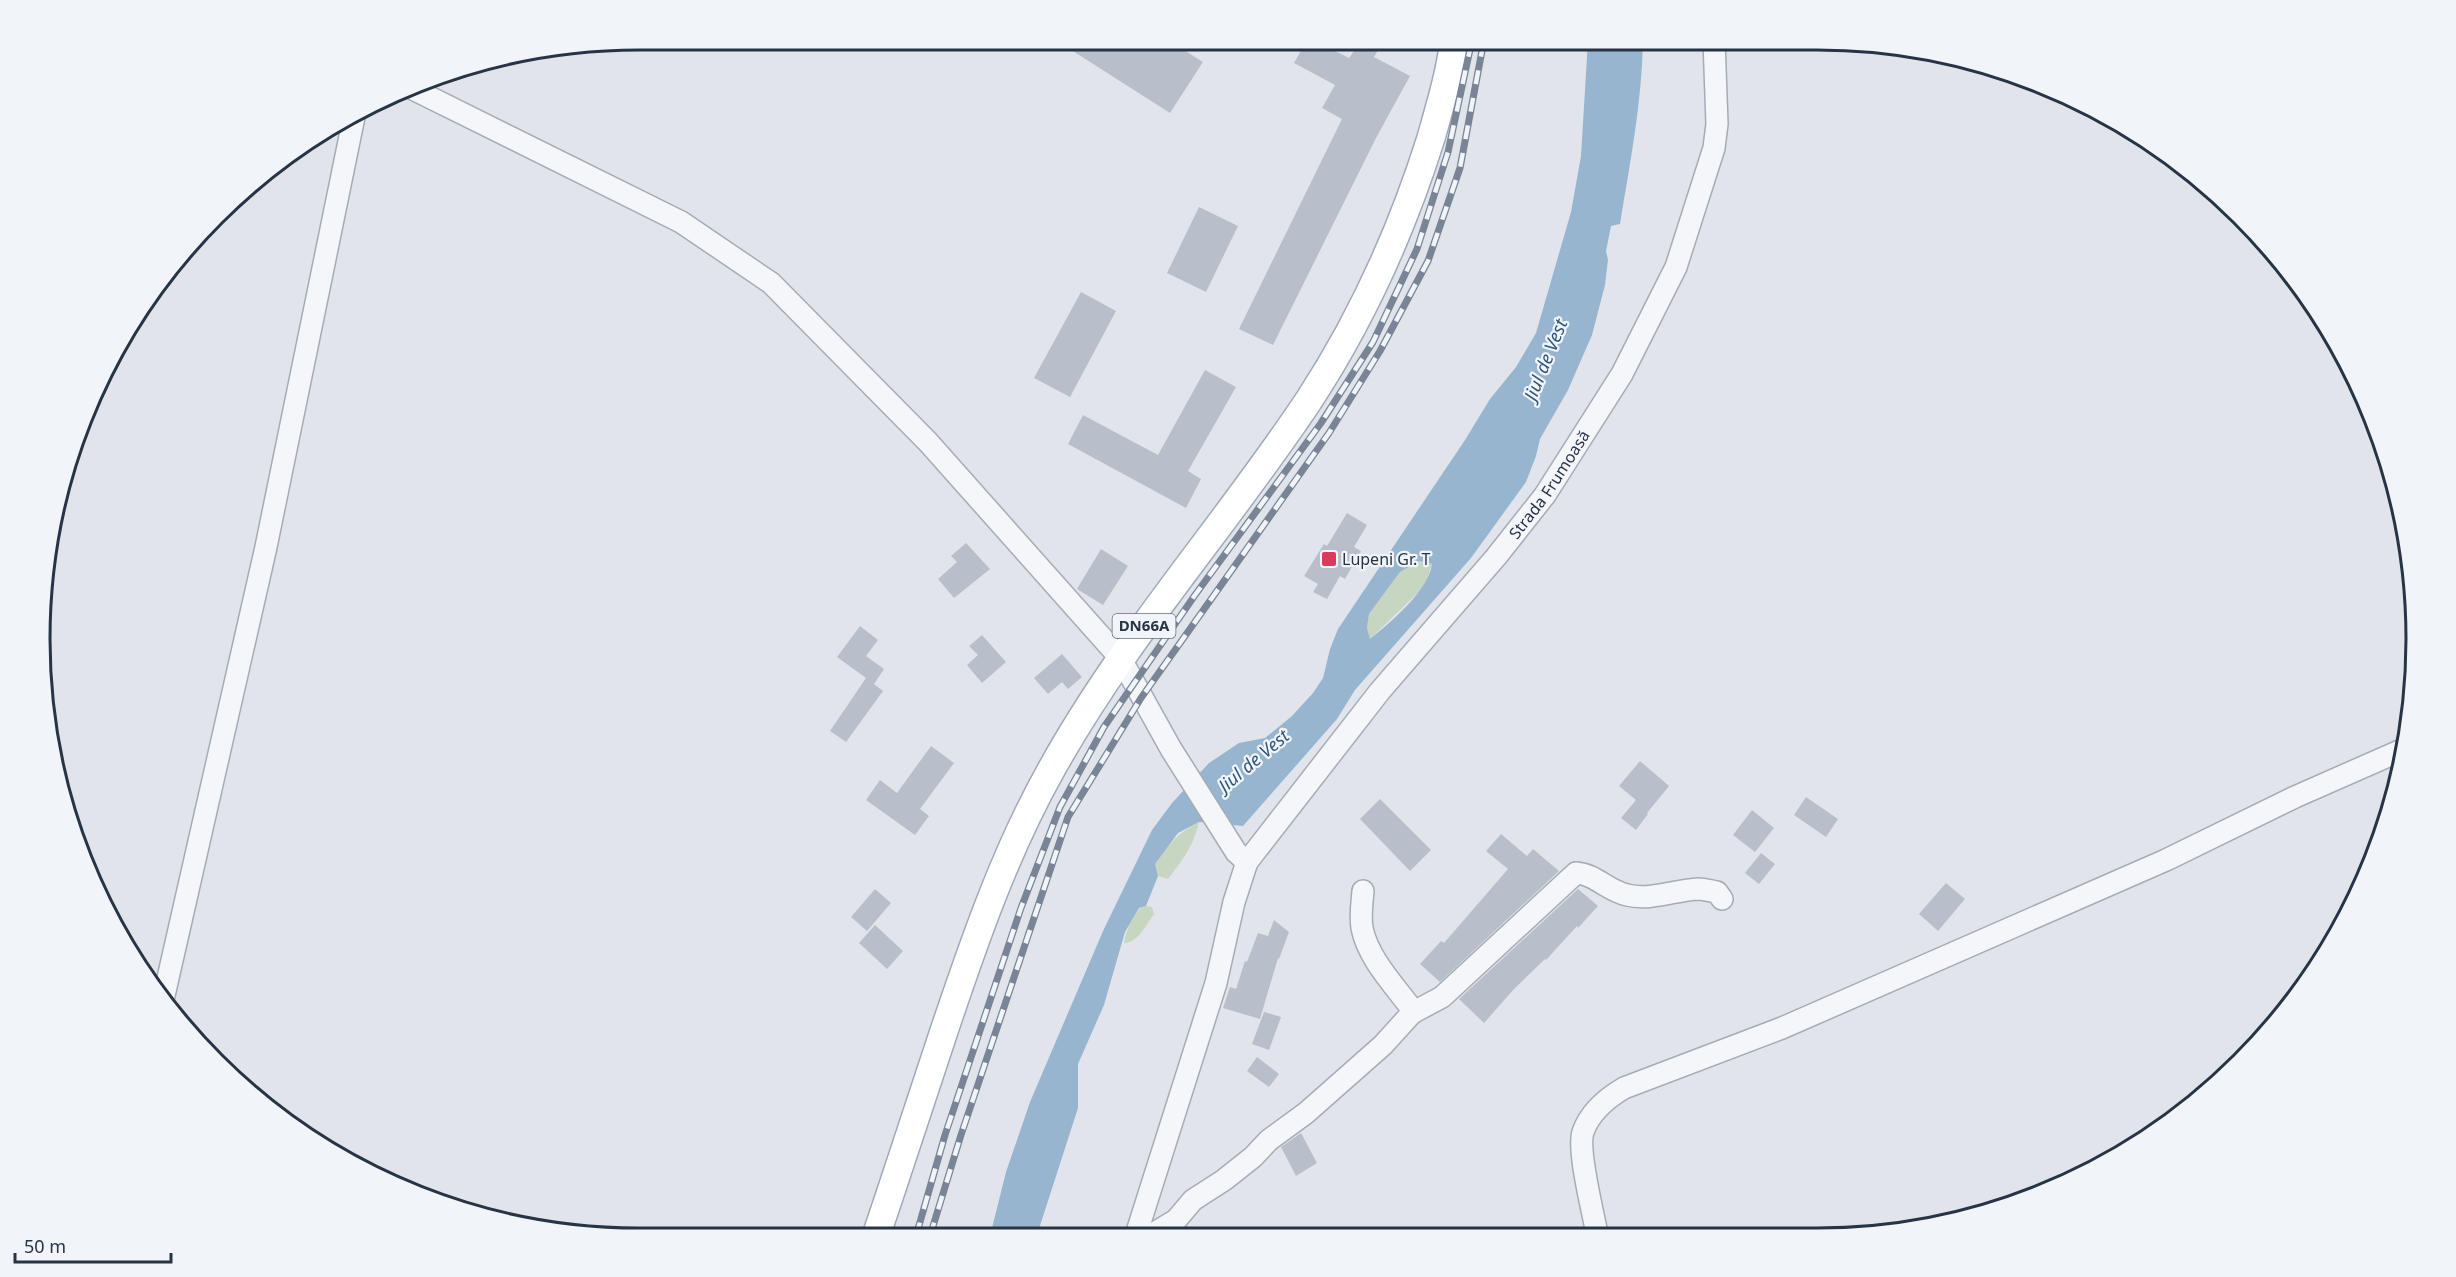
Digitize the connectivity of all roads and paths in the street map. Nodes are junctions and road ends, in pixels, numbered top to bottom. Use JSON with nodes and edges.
{"nodes":[{"id":1,"x":1452,"y":50,"type":"edge"},
{"id":2,"x":1714,"y":50,"type":"edge"},
{"id":3,"x":419,"y":92,"type":"edge"},
{"id":4,"x":353,"y":123,"type":"edge"},
{"id":5,"x":1121,"y":659,"type":"junction"},
{"id":6,"x":2395,"y":753,"type":"edge"},
{"id":7,"x":1242,"y":857,"type":"junction"},
{"id":8,"x":1363,"y":891,"type":"dead end"},
{"id":9,"x":1722,"y":899,"type":"dead end"},
{"id":10,"x":166,"y":990,"type":"edge"},
{"id":11,"x":1414,"y":1012,"type":"junction"},
{"id":12,"x":879,"y":1228,"type":"edge"},
{"id":13,"x":1138,"y":1228,"type":"edge"},
{"id":14,"x":1163,"y":1228,"type":"edge"},
{"id":15,"x":1596,"y":1228,"type":"edge"}],
"edges":[{"from":1,"to":5,"type":"main road","number":"DN66A"},
{"from":2,"to":7,"type":"street","name":"Strada Frumoasă"},
{"from":3,"to":5,"type":"street"},
{"from":4,"to":10,"type":"street"},
{"from":5,"to":7,"type":"street"},
{"from":5,"to":12,"type":"main road","number":"DN66A"},
{"from":6,"to":15,"type":"street"},
{"from":7,"to":13,"type":"street","name":"Strada Frumoasă"},
{"from":8,"to":11,"type":"street"},
{"from":9,"to":11,"type":"street"},
{"from":11,"to":14,"type":"street"}]}
